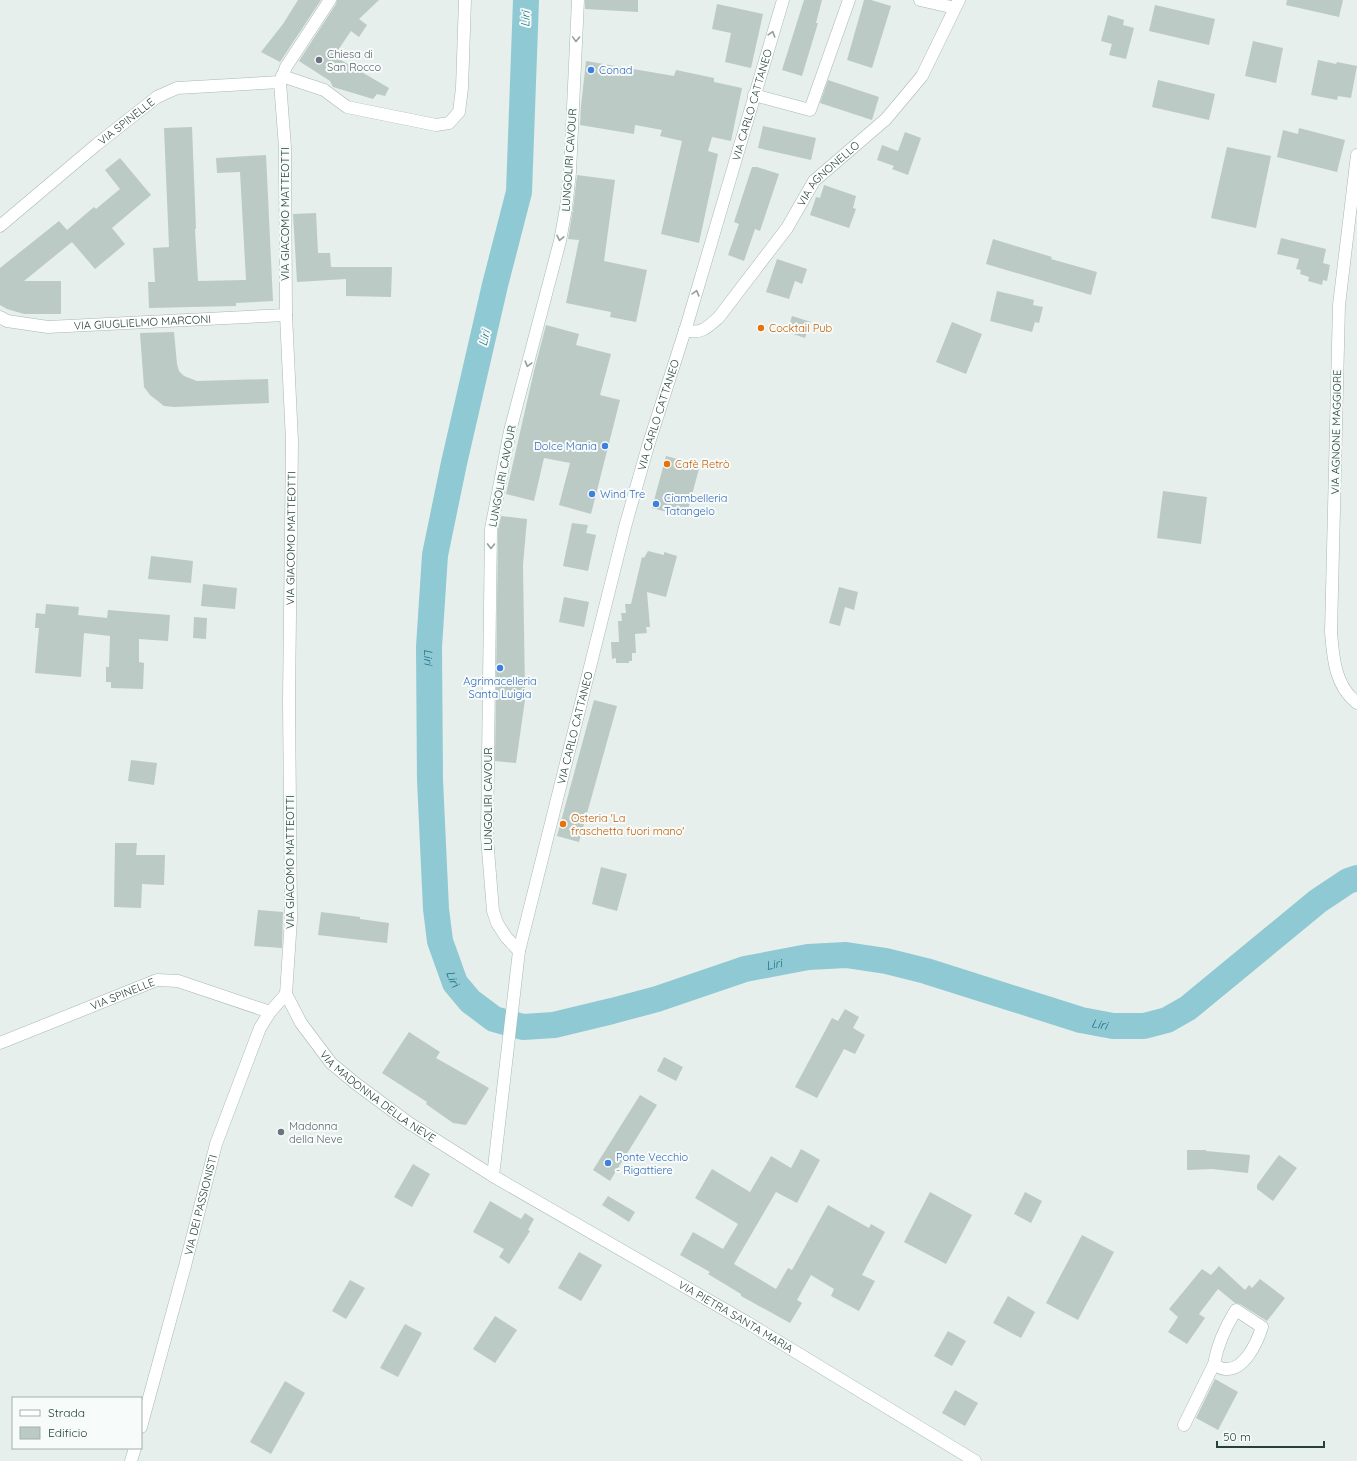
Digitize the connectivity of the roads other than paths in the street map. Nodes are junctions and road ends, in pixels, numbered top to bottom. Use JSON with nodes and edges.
{"nodes":[{"id":1,"x":330,"y":0,"type":"edge"},
{"id":2,"x":465,"y":0,"type":"edge"},
{"id":3,"x":578,"y":0,"type":"edge"},
{"id":4,"x":783,"y":0,"type":"edge"},
{"id":5,"x":849,"y":0,"type":"edge"},
{"id":6,"x":920,"y":0,"type":"edge"},
{"id":7,"x":957,"y":4,"type":"edge"},
{"id":8,"x":281,"y":79,"type":"junction"},
{"id":9,"x":754,"y":95,"type":"junction"},
{"id":10,"x":1357,"y":154,"type":"edge"},
{"id":11,"x":0,"y":226,"type":"edge"},
{"id":12,"x":286,"y":315,"type":"junction"},
{"id":13,"x":0,"y":317,"type":"edge"},
{"id":14,"x":685,"y":330,"type":"junction"},
{"id":15,"x":1357,"y":703,"type":"edge"},
{"id":16,"x":519,"y":951,"type":"junction"},
{"id":17,"x":286,"y":994,"type":"junction"},
{"id":18,"x":270,"y":1012,"type":"junction"},
{"id":19,"x":0,"y":1043,"type":"edge"},
{"id":20,"x":493,"y":1176,"type":"junction"},
{"id":21,"x":1214,"y":1364,"type":"junction"},
{"id":22,"x":142,"y":1423,"type":"edge"},
{"id":23,"x":1184,"y":1425,"type":"dead end"},
{"id":24,"x":135,"y":1449,"type":"edge"},
{"id":25,"x":131,"y":1461,"type":"edge"},
{"id":26,"x":976,"y":1461,"type":"edge"}],
"edges":[{"from":1,"to":8,"type":"street"},
{"from":2,"to":8,"type":"street"},
{"from":3,"to":16,"type":"street","name":"LUNGOLIRI CAVOUR","one_way":true},
{"from":9,"to":4,"type":"street","name":"VIA CARLO CATTANEO","one_way":true},
{"from":5,"to":9,"type":"street"},
{"from":6,"to":7,"type":"street"},
{"from":7,"to":14,"type":"street","name":"VIA AGNONELLO"},
{"from":8,"to":11,"type":"street","name":"VIA SPINELLE"},
{"from":8,"to":12,"type":"street","name":"VIA GIACOMO MATTEOTTI"},
{"from":14,"to":9,"type":"street","name":"VIA CARLO CATTANEO","one_way":true},
{"from":10,"to":15,"type":"street","name":"VIA AGNONE MAGGIORE"},
{"from":12,"to":13,"type":"street","name":"VIA GIUGLIELMO MARCONI"},
{"from":12,"to":17,"type":"street","name":"VIA GIACOMO MATTEOTTI"},
{"from":14,"to":16,"type":"street","name":"VIA CARLO CATTANEO"},
{"from":16,"to":20,"type":"street","name":"VIA CARLO CATTANEO"},
{"from":17,"to":18,"type":"street","name":"VIA DEI PASSIONISTI"},
{"from":17,"to":20,"type":"street","name":"VIA MADONNA DELLA NEVE"},
{"from":18,"to":19,"type":"street","name":"VIA SPINELLE"},
{"from":18,"to":22,"type":"street","name":"VIA DEI PASSIONISTI"},
{"from":20,"to":26,"type":"street","name":"VIA PIETRA SANTA MARIA"},
{"from":21,"to":21,"type":"street"},
{"from":21,"to":23,"type":"street"},
{"from":24,"to":25,"type":"street"}]}
